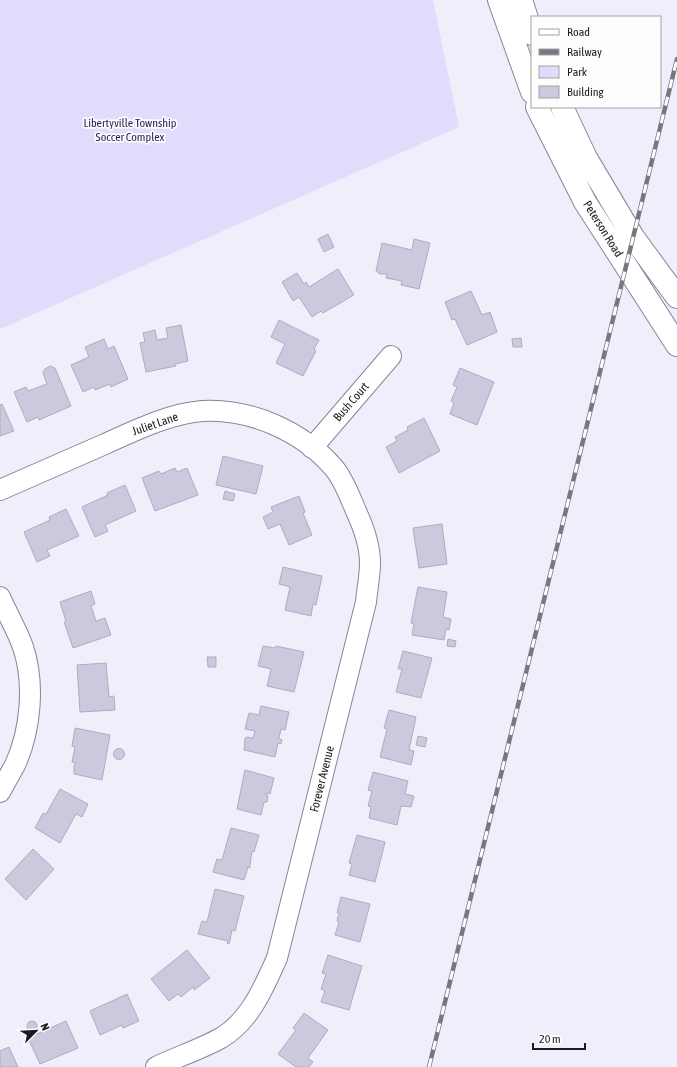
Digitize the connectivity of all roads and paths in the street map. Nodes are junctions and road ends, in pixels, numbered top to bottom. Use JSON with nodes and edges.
{"nodes":[{"id":1,"x":499,"y":0,"type":"edge"},
{"id":2,"x":521,"y":0,"type":"edge"},
{"id":3,"x":531,"y":31,"type":"edge"},
{"id":4,"x":531,"y":89,"type":"edge"},
{"id":5,"x":538,"y":108,"type":"edge"},
{"id":6,"x":562,"y":108,"type":"edge"},
{"id":7,"x":677,"y":297,"type":"edge"},
{"id":8,"x":677,"y":345,"type":"edge"},
{"id":9,"x":391,"y":356,"type":"dead end"},
{"id":10,"x":312,"y":448,"type":"junction"},
{"id":11,"x":0,"y":490,"type":"edge"},
{"id":12,"x":0,"y":596,"type":"edge"},
{"id":13,"x":0,"y":792,"type":"edge"},
{"id":14,"x":156,"y":1067,"type":"edge"}],
"edges":[{"from":1,"to":4,"type":"main road"},
{"from":2,"to":3,"type":"main road"},
{"from":5,"to":8,"type":"main road","name":"Peterson Road"},
{"from":6,"to":7,"type":"main road","name":"Peterson Road"},
{"from":9,"to":10,"type":"street","name":"Bush Court"},
{"from":10,"to":11,"type":"street","name":"Juliet Lane"},
{"from":10,"to":14,"type":"street","name":"Forever Avenue"},
{"from":12,"to":13,"type":"street"}]}
